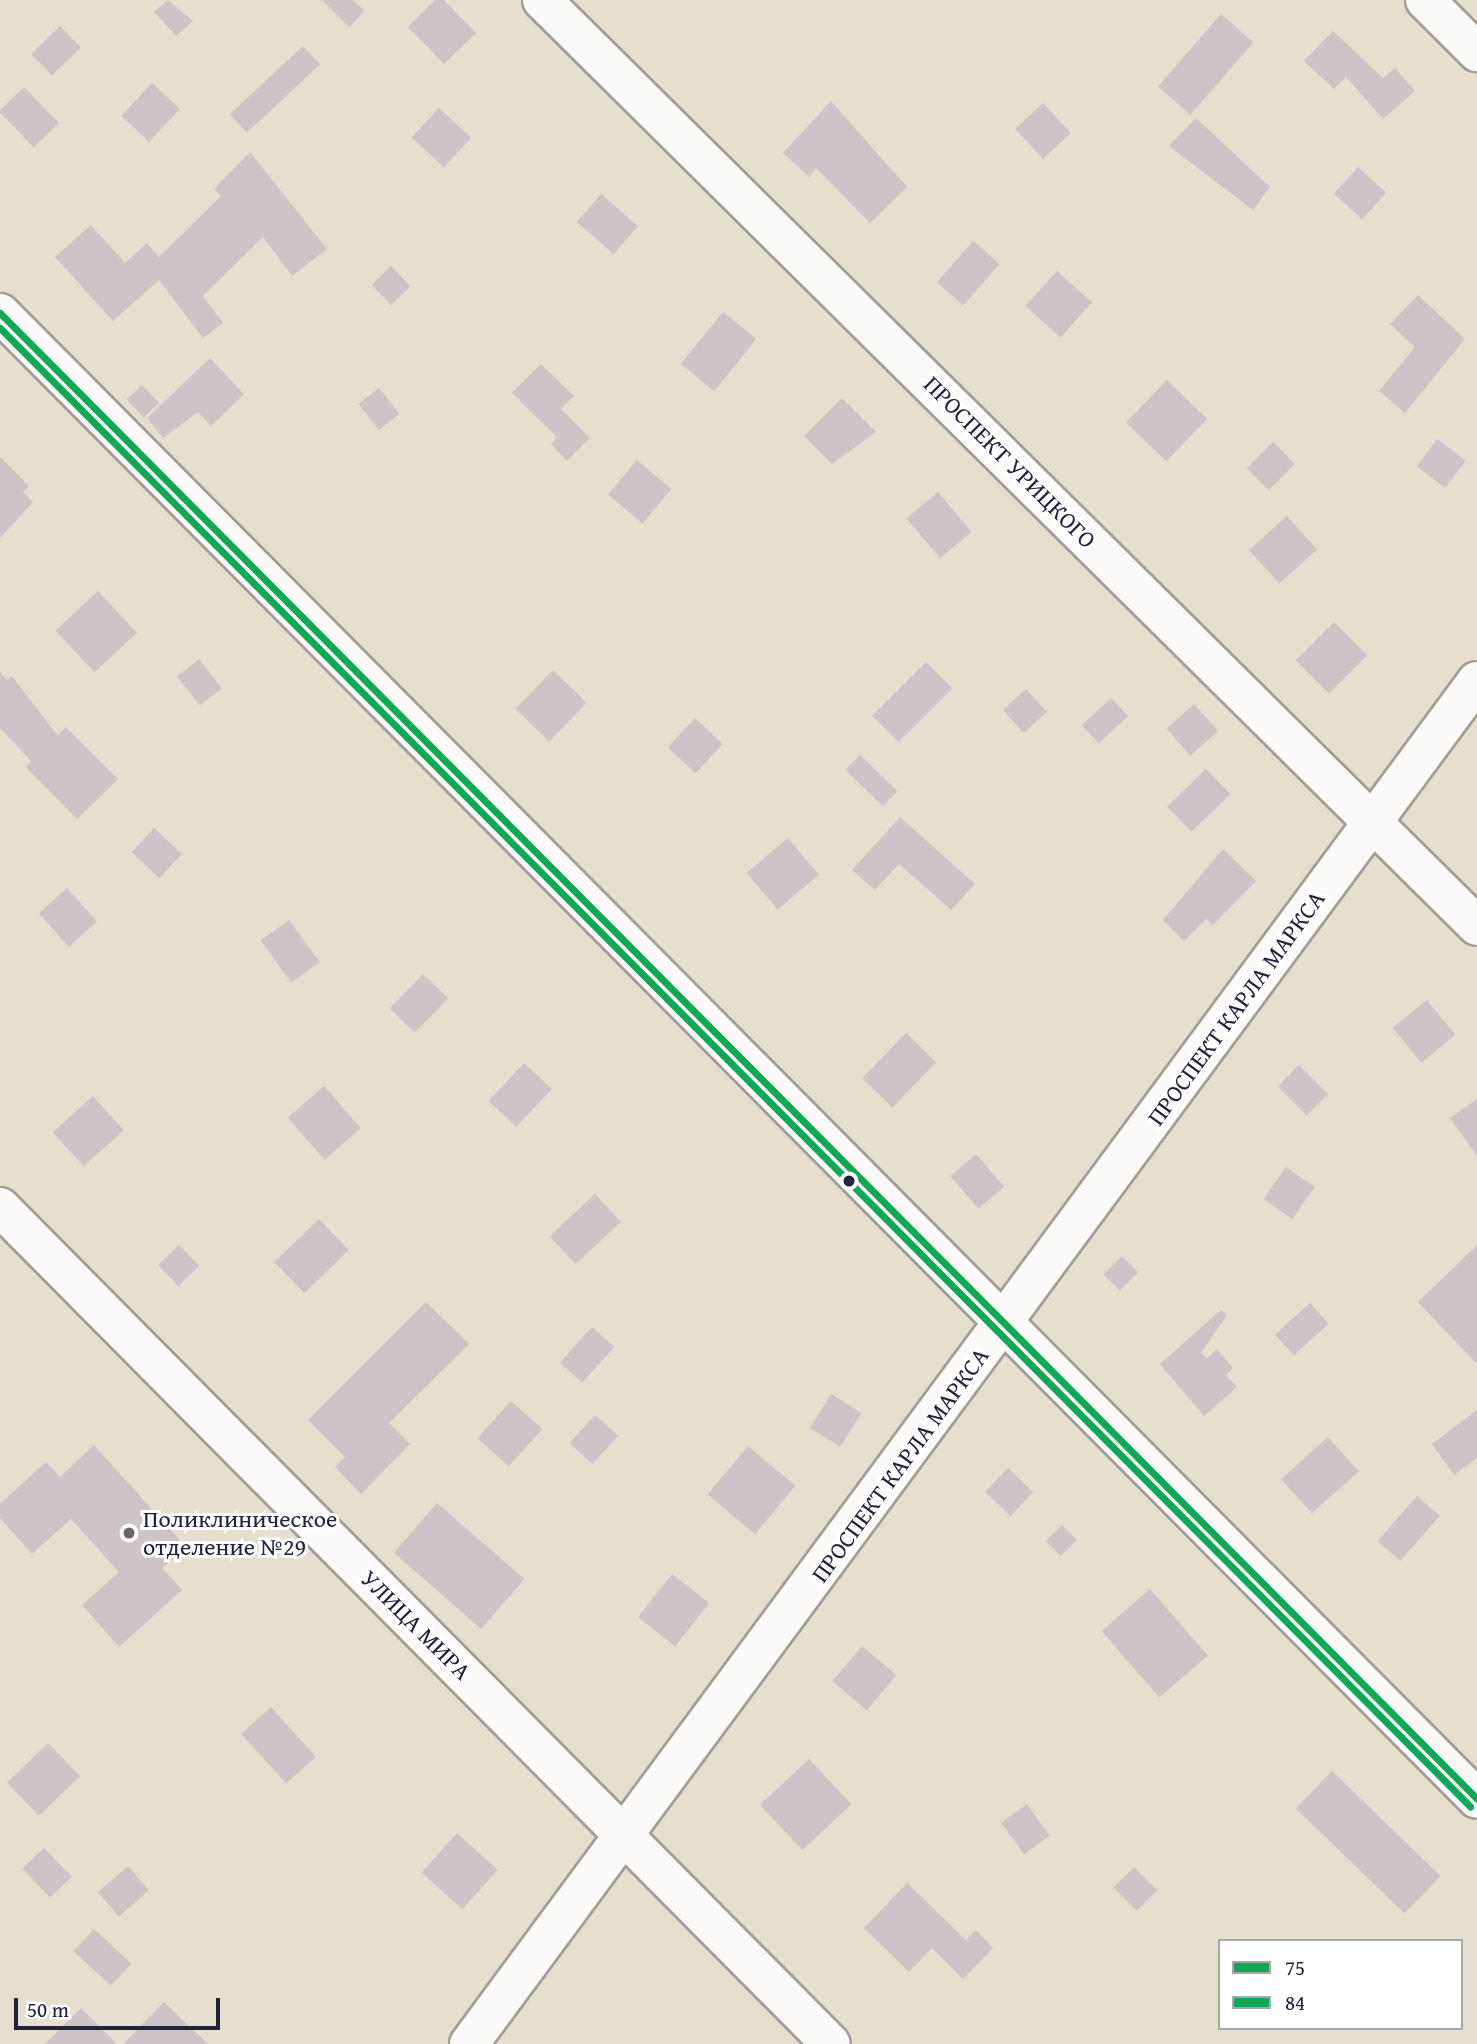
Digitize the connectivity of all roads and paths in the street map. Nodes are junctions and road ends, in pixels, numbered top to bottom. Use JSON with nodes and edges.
{"nodes":[{"id":1,"x":542,"y":0,"type":"edge"},
{"id":2,"x":1425,"y":0,"type":"edge"},
{"id":3,"x":1477,"y":51,"type":"edge"},
{"id":4,"x":0,"y":313,"type":"edge"},
{"id":5,"x":1477,"y":681,"type":"edge"},
{"id":6,"x":1373,"y":820,"type":"junction"},
{"id":7,"x":1477,"y":926,"type":"edge"},
{"id":8,"x":0,"y":1207,"type":"edge"},
{"id":9,"x":1004,"y":1324,"type":"junction"},
{"id":10,"x":1477,"y":1798,"type":"edge"},
{"id":11,"x":626,"y":1835,"type":"junction"},
{"id":12,"x":469,"y":2044,"type":"edge"},
{"id":13,"x":831,"y":2044,"type":"edge"}],
"edges":[{"from":1,"to":6,"type":"street","name":"ПРОСПЕКТ УРИЦКОГО"},
{"from":2,"to":3,"type":"street"},
{"from":4,"to":9,"type":"street"},
{"from":5,"to":6,"type":"street","name":"ПРОСПЕКТ КАРЛА МАРКСА"},
{"from":6,"to":7,"type":"street","name":"ПРОСПЕКТ УРИЦКОГО"},
{"from":6,"to":9,"type":"street","name":"ПРОСПЕКТ КАРЛА МАРКСА"},
{"from":8,"to":11,"type":"street","name":"УЛИЦА МИРА"},
{"from":9,"to":10,"type":"street"},
{"from":9,"to":11,"type":"street","name":"ПРОСПЕКТ КАРЛА МАРКСА"},
{"from":11,"to":12,"type":"street","name":"ПРОСПЕКТ КАРЛА МАРКСА"},
{"from":11,"to":13,"type":"street","name":"УЛИЦА МИРА"}]}
